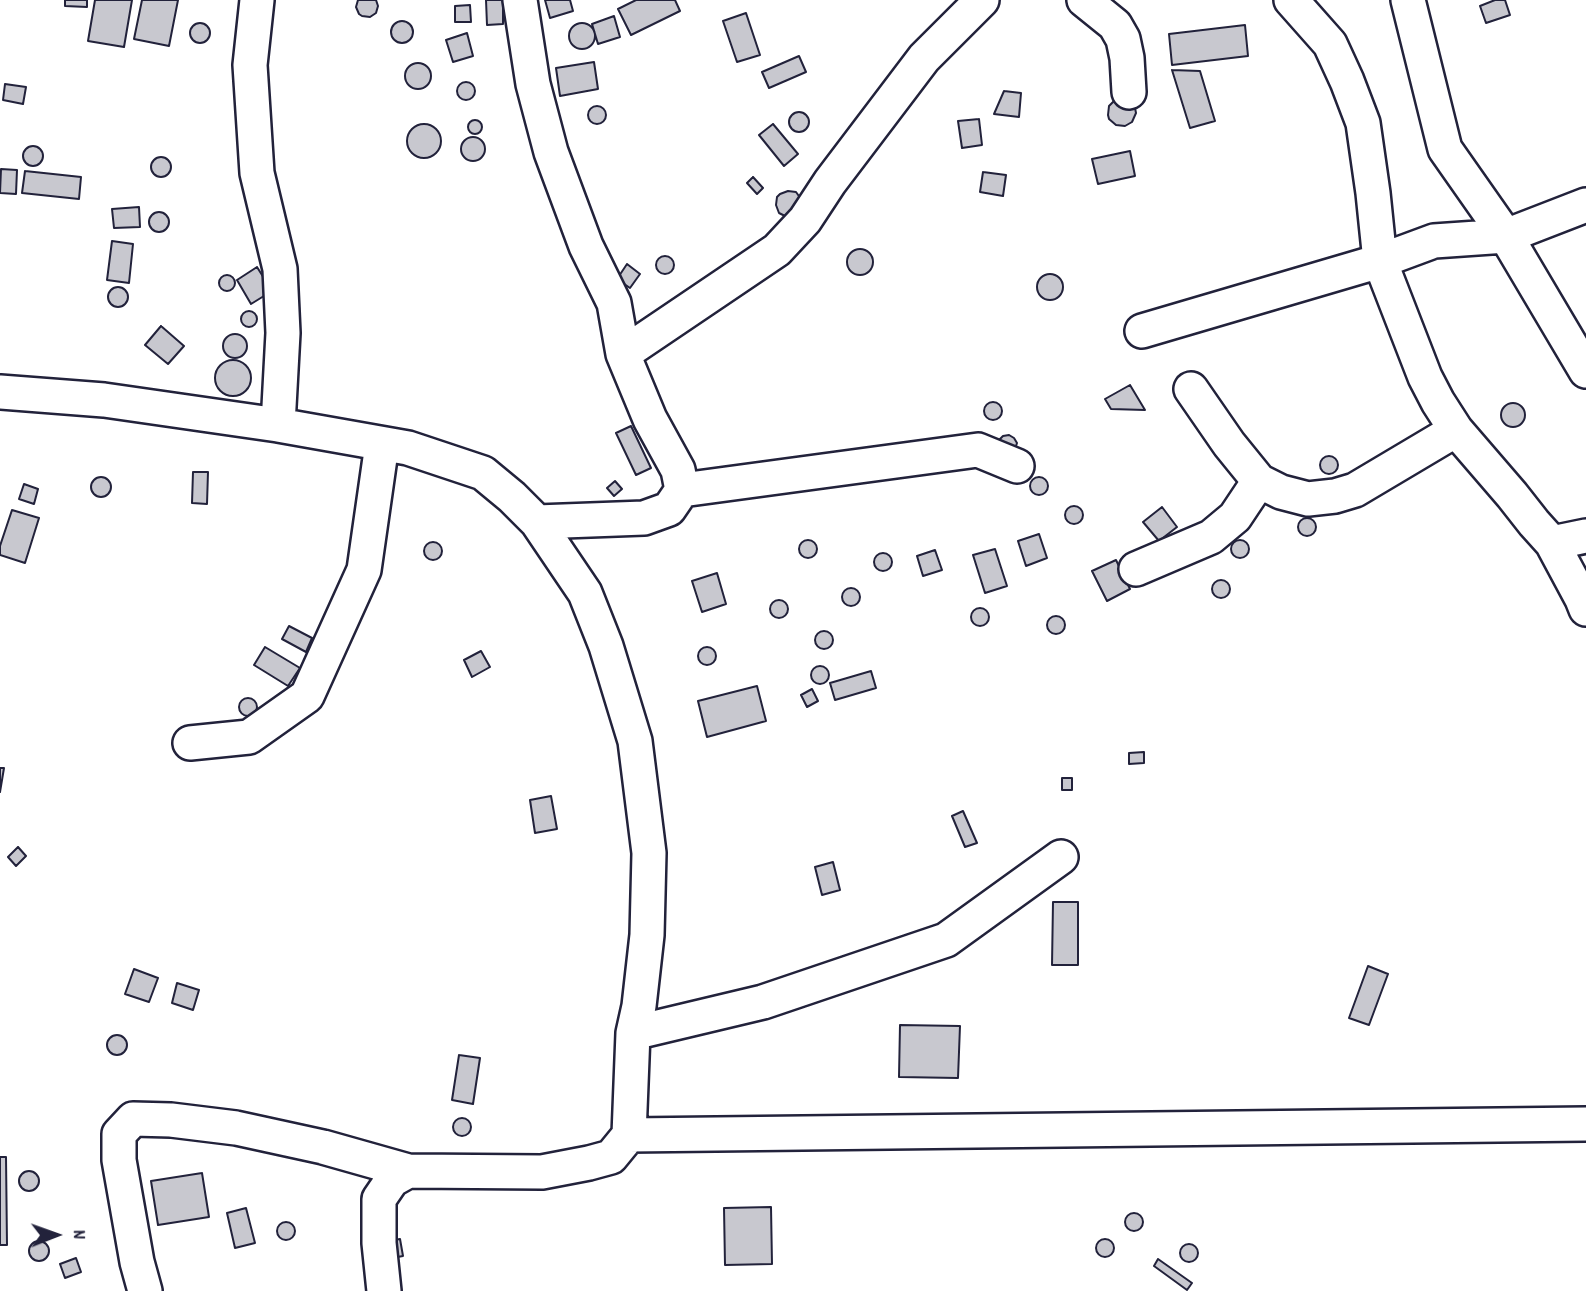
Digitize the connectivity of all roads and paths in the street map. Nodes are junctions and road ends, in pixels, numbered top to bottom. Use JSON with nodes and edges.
{"nodes":[{"id":1,"x":257,"y":0,"type":"edge"},
{"id":2,"x":520,"y":0,"type":"edge"},
{"id":3,"x":982,"y":0,"type":"edge"},
{"id":4,"x":1084,"y":0,"type":"edge"},
{"id":5,"x":1291,"y":0,"type":"edge"},
{"id":6,"x":1408,"y":0,"type":"edge"},
{"id":7,"x":1129,"y":92,"type":"dead end"},
{"id":8,"x":1586,"y":205,"type":"edge"},
{"id":9,"x":1506,"y":236,"type":"junction"},
{"id":10,"x":1380,"y":261,"type":"junction"},
{"id":11,"x":1142,"y":331,"type":"dead end"},
{"id":12,"x":623,"y":354,"type":"junction"},
{"id":13,"x":1586,"y":371,"type":"edge"},
{"id":14,"x":1191,"y":389,"type":"dead end"},
{"id":15,"x":0,"y":392,"type":"edge"},
{"id":16,"x":278,"y":425,"type":"junction"},
{"id":17,"x":1456,"y":429,"type":"junction"},
{"id":18,"x":382,"y":444,"type":"junction"},
{"id":19,"x":1017,"y":466,"type":"dead end"},
{"id":20,"x":1259,"y":481,"type":"junction"},
{"id":21,"x":682,"y":490,"type":"junction"},
{"id":22,"x":537,"y":522,"type":"junction"},
{"id":23,"x":1586,"y":536,"type":"edge"},
{"id":24,"x":1552,"y":543,"type":"junction"},
{"id":25,"x":1136,"y":569,"type":"dead end"},
{"id":26,"x":1586,"y":609,"type":"edge"},
{"id":27,"x":190,"y":743,"type":"dead end"},
{"id":28,"x":1061,"y":857,"type":"dead end"},
{"id":29,"x":633,"y":1033,"type":"junction"},
{"id":30,"x":1586,"y":1124,"type":"edge"},
{"id":31,"x":629,"y":1135,"type":"junction"},
{"id":32,"x":408,"y":1171,"type":"junction"},
{"id":33,"x":145,"y":1291,"type":"edge"},
{"id":34,"x":384,"y":1291,"type":"edge"}],
"edges":[{"from":1,"to":16,"type":"street"},
{"from":2,"to":12,"type":"street"},
{"from":3,"to":12,"type":"street"},
{"from":4,"to":7,"type":"street"},
{"from":5,"to":10,"type":"street"},
{"from":6,"to":9,"type":"street"},
{"from":8,"to":9,"type":"street"},
{"from":9,"to":10,"type":"street"},
{"from":9,"to":13,"type":"street"},
{"from":10,"to":11,"type":"street"},
{"from":10,"to":17,"type":"street"},
{"from":12,"to":21,"type":"street"},
{"from":14,"to":20,"type":"street"},
{"from":15,"to":16,"type":"street"},
{"from":16,"to":18,"type":"street"},
{"from":17,"to":20,"type":"street"},
{"from":17,"to":24,"type":"street"},
{"from":18,"to":22,"type":"street"},
{"from":18,"to":27,"type":"street"},
{"from":19,"to":21,"type":"street"},
{"from":20,"to":25,"type":"street"},
{"from":21,"to":22,"type":"street"},
{"from":22,"to":29,"type":"street"},
{"from":23,"to":24,"type":"street"},
{"from":24,"to":26,"type":"street"},
{"from":28,"to":29,"type":"street"},
{"from":29,"to":31,"type":"street"},
{"from":30,"to":31,"type":"street"},
{"from":31,"to":32,"type":"street"},
{"from":32,"to":33,"type":"street"},
{"from":32,"to":34,"type":"street"}]}
